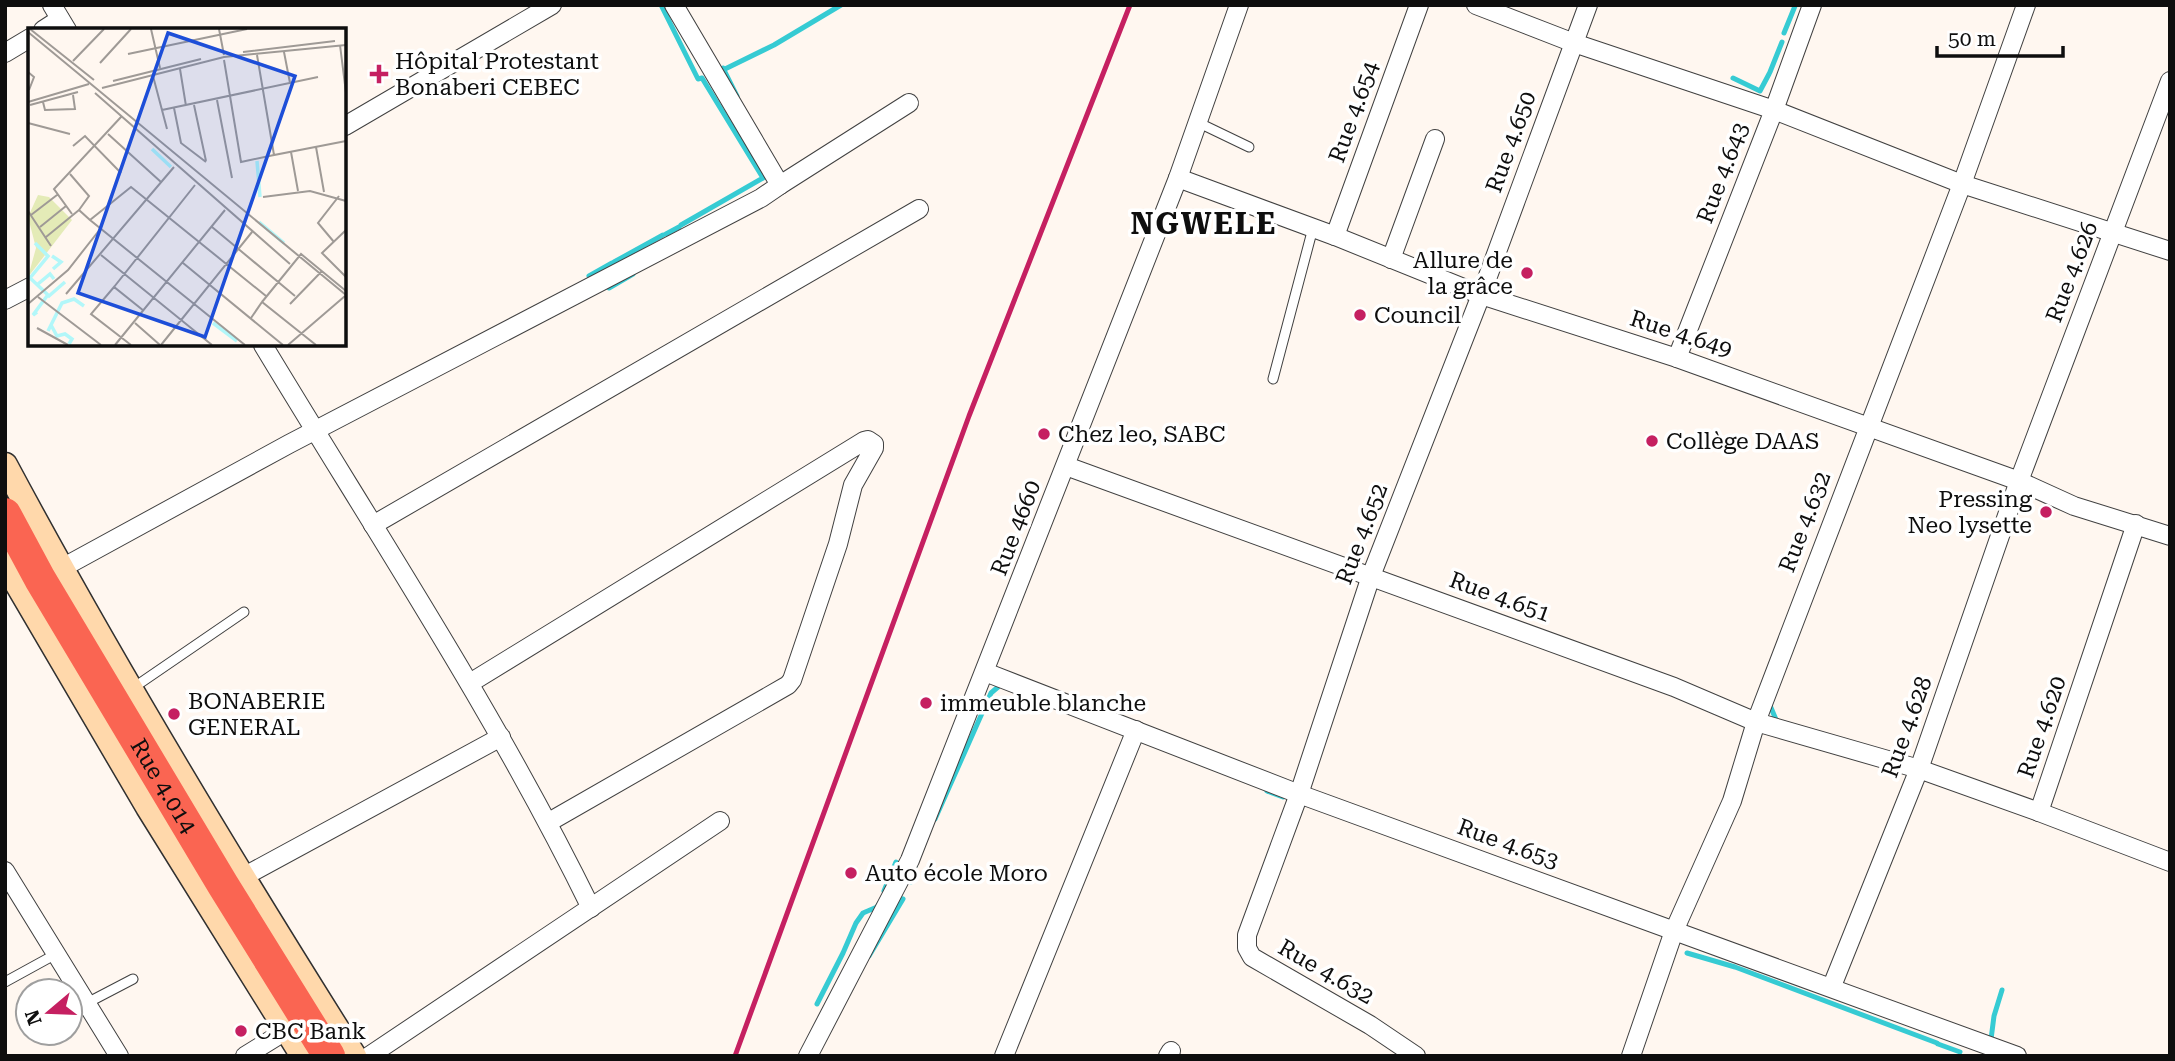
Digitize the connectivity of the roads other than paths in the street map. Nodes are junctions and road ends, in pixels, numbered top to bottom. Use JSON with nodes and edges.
{"nodes":[{"id":1,"x":552,"y":5,"type":"edge"},
{"id":2,"x":674,"y":5,"type":"edge"},
{"id":3,"x":1239,"y":5,"type":"edge"},
{"id":4,"x":1419,"y":5,"type":"edge"},
{"id":5,"x":1476,"y":5,"type":"edge"},
{"id":6,"x":1588,"y":5,"type":"edge"},
{"id":7,"x":1812,"y":5,"type":"edge"},
{"id":8,"x":2026,"y":5,"type":"edge"},
{"id":9,"x":28,"y":39,"type":"edge"},
{"id":10,"x":1574,"y":43,"type":"junction"},
{"id":11,"x":5,"y":53,"type":"edge"},
{"id":12,"x":2170,"y":81,"type":"edge"},
{"id":13,"x":909,"y":103,"type":"dead end"},
{"id":14,"x":1774,"y":110,"type":"junction"},
{"id":15,"x":1197,"y":122,"type":"junction"},
{"id":16,"x":346,"y":125,"type":"edge"},
{"id":17,"x":1435,"y":139,"type":"dead end"},
{"id":18,"x":1249,"y":147,"type":"dead end"},
{"id":19,"x":1178,"y":178,"type":"junction"},
{"id":20,"x":1962,"y":184,"type":"junction"},
{"id":21,"x":780,"y":185,"type":"junction"},
{"id":22,"x":919,"y":209,"type":"dead end"},
{"id":23,"x":1313,"y":228,"type":"junction"},
{"id":24,"x":2113,"y":232,"type":"junction"},
{"id":25,"x":1335,"y":236,"type":"junction"},
{"id":26,"x":2170,"y":251,"type":"edge"},
{"id":27,"x":1391,"y":259,"type":"junction"},
{"id":28,"x":28,"y":288,"type":"edge"},
{"id":29,"x":1481,"y":295,"type":"junction"},
{"id":30,"x":5,"y":300,"type":"edge"},
{"id":31,"x":264,"y":346,"type":"edge"},
{"id":32,"x":1677,"y":358,"type":"junction"},
{"id":33,"x":1273,"y":379,"type":"dead end"},
{"id":34,"x":1868,"y":425,"type":"junction"},
{"id":35,"x":314,"y":430,"type":"junction"},
{"id":36,"x":5,"y":465,"type":"edge"},
{"id":37,"x":1066,"y":466,"type":"junction"},
{"id":38,"x":2019,"y":481,"type":"junction"},
{"id":39,"x":5,"y":514,"type":"edge"},
{"id":40,"x":2136,"y":524,"type":"junction"},
{"id":41,"x":373,"y":525,"type":"junction"},
{"id":42,"x":2170,"y":536,"type":"edge"},
{"id":43,"x":5,"y":563,"type":"edge"},
{"id":44,"x":62,"y":568,"type":"junction"},
{"id":45,"x":1371,"y":576,"type":"junction"},
{"id":46,"x":13,"y":593,"type":"edge"},
{"id":47,"x":244,"y":612,"type":"dead end"},
{"id":48,"x":985,"y":672,"type":"junction"},
{"id":49,"x":470,"y":683,"type":"junction"},
{"id":50,"x":131,"y":690,"type":"junction"},
{"id":51,"x":1756,"y":722,"type":"junction"},
{"id":52,"x":1136,"y":730,"type":"junction"},
{"id":53,"x":501,"y":737,"type":"junction"},
{"id":54,"x":1919,"y":769,"type":"junction"},
{"id":55,"x":1299,"y":794,"type":"junction"},
{"id":56,"x":2039,"y":812,"type":"junction"},
{"id":57,"x":720,"y":821,"type":"dead end"},
{"id":58,"x":549,"y":822,"type":"junction"},
{"id":59,"x":2170,"y":862,"type":"edge"},
{"id":60,"x":5,"y":871,"type":"edge"},
{"id":61,"x":243,"y":877,"type":"junction"},
{"id":62,"x":591,"y":908,"type":"junction"},
{"id":63,"x":1674,"y":931,"type":"junction"},
{"id":64,"x":56,"y":954,"type":"junction"},
{"id":65,"x":133,"y":979,"type":"dead end"},
{"id":66,"x":5,"y":982,"type":"edge"},
{"id":67,"x":1832,"y":986,"type":"junction"},
{"id":68,"x":87,"y":1003,"type":"junction"},
{"id":69,"x":287,"y":1030,"type":"junction"},
{"id":70,"x":119,"y":1056,"type":"edge"},
{"id":71,"x":245,"y":1056,"type":"edge"},
{"id":72,"x":303,"y":1056,"type":"edge"},
{"id":73,"x":329,"y":1056,"type":"edge"},
{"id":74,"x":354,"y":1056,"type":"edge"},
{"id":75,"x":369,"y":1056,"type":"edge"},
{"id":76,"x":808,"y":1056,"type":"edge"},
{"id":77,"x":1004,"y":1056,"type":"edge"},
{"id":78,"x":1416,"y":1056,"type":"edge"},
{"id":79,"x":1631,"y":1056,"type":"edge"},
{"id":80,"x":2017,"y":1056,"type":"edge"}],
"edges":[{"from":1,"to":16,"type":"street"},
{"from":2,"to":21,"type":"street"},
{"from":3,"to":15,"type":"street","name":"Rue 4660"},
{"from":4,"to":25,"type":"street","name":"Rue 4.654"},
{"from":5,"to":10,"type":"street"},
{"from":6,"to":10,"type":"street","name":"Rue 4.650"},
{"from":7,"to":14,"type":"street","name":"Rue 4.643"},
{"from":8,"to":20,"type":"street","name":"Rue 4.632"},
{"from":9,"to":11,"type":"street"},
{"from":10,"to":14,"type":"street"},
{"from":10,"to":29,"type":"street","name":"Rue 4.650"},
{"from":12,"to":24,"type":"street","name":"Rue 4.626"},
{"from":13,"to":21,"type":"street"},
{"from":14,"to":20,"type":"street"},
{"from":14,"to":32,"type":"street","name":"Rue 4.643"},
{"from":15,"to":18,"type":"lane"},
{"from":15,"to":19,"type":"street","name":"Rue 4660"},
{"from":17,"to":27,"type":"street"},
{"from":19,"to":23,"type":"street","name":"Rue 4.649"},
{"from":19,"to":37,"type":"street","name":"Rue 4660"},
{"from":20,"to":24,"type":"street"},
{"from":20,"to":34,"type":"street","name":"Rue 4.632"},
{"from":21,"to":35,"type":"street"},
{"from":22,"to":41,"type":"street"},
{"from":23,"to":25,"type":"street","name":"Rue 4.649"},
{"from":23,"to":33,"type":"lane"},
{"from":24,"to":26,"type":"street"},
{"from":24,"to":38,"type":"street","name":"Rue 4.626"},
{"from":25,"to":27,"type":"street","name":"Rue 4.649"},
{"from":27,"to":29,"type":"street","name":"Rue 4.649"},
{"from":28,"to":30,"type":"street"},
{"from":29,"to":32,"type":"street","name":"Rue 4.649"},
{"from":29,"to":45,"type":"street","name":"Rue 4.652"},
{"from":31,"to":35,"type":"street"},
{"from":32,"to":34,"type":"street","name":"Rue 4.649"},
{"from":34,"to":38,"type":"street","name":"Rue 4.649"},
{"from":34,"to":51,"type":"street","name":"Rue 4.632"},
{"from":35,"to":41,"type":"street"},
{"from":35,"to":44,"type":"street"},
{"from":36,"to":44,"type":"main road"},
{"from":37,"to":45,"type":"street","name":"Rue 4.651"},
{"from":37,"to":48,"type":"street","name":"Rue 4660"},
{"from":38,"to":40,"type":"street","name":"Rue 4.649"},
{"from":38,"to":54,"type":"street","name":"Rue 4.628"},
{"from":39,"to":73,"type":"highway","name":"Rue 4.014"},
{"from":40,"to":42,"type":"street","name":"Rue 4.649"},
{"from":40,"to":56,"type":"street","name":"Rue 4.620"},
{"from":41,"to":49,"type":"street"},
{"from":43,"to":46,"type":"main road"},
{"from":44,"to":50,"type":"main road"},
{"from":45,"to":51,"type":"street","name":"Rue 4.651"},
{"from":45,"to":55,"type":"street","name":"Rue 4.652"},
{"from":46,"to":69,"type":"main road"},
{"from":47,"to":50,"type":"lane"},
{"from":48,"to":52,"type":"street","name":"Rue 4.653"},
{"from":48,"to":76,"type":"street","name":"Rue 4660"},
{"from":49,"to":53,"type":"street"},
{"from":49,"to":58,"type":"street"},
{"from":50,"to":61,"type":"main road"},
{"from":51,"to":54,"type":"street","name":"Rue 4.651"},
{"from":51,"to":63,"type":"street","name":"Rue 4.632"},
{"from":52,"to":55,"type":"street","name":"Rue 4.653"},
{"from":52,"to":77,"type":"street"},
{"from":53,"to":58,"type":"street"},
{"from":53,"to":61,"type":"street"},
{"from":54,"to":56,"type":"street","name":"Rue 4.651"},
{"from":54,"to":67,"type":"street","name":"Rue 4.628"},
{"from":55,"to":63,"type":"street","name":"Rue 4.653"},
{"from":55,"to":78,"type":"street","name":"Rue 4.632"},
{"from":56,"to":59,"type":"street","name":"Rue 4.620"},
{"from":57,"to":62,"type":"street"},
{"from":58,"to":62,"type":"street"},
{"from":60,"to":64,"type":"street"},
{"from":61,"to":74,"type":"main road"},
{"from":62,"to":75,"type":"street"},
{"from":63,"to":67,"type":"street","name":"Rue 4.653"},
{"from":63,"to":79,"type":"street","name":"Rue 4.632"},
{"from":64,"to":66,"type":"lane"},
{"from":64,"to":68,"type":"street"},
{"from":65,"to":68,"type":"lane"},
{"from":67,"to":80,"type":"street","name":"Rue 4.653"},
{"from":68,"to":70,"type":"street"},
{"from":69,"to":71,"type":"street"},
{"from":69,"to":72,"type":"main road"}]}
